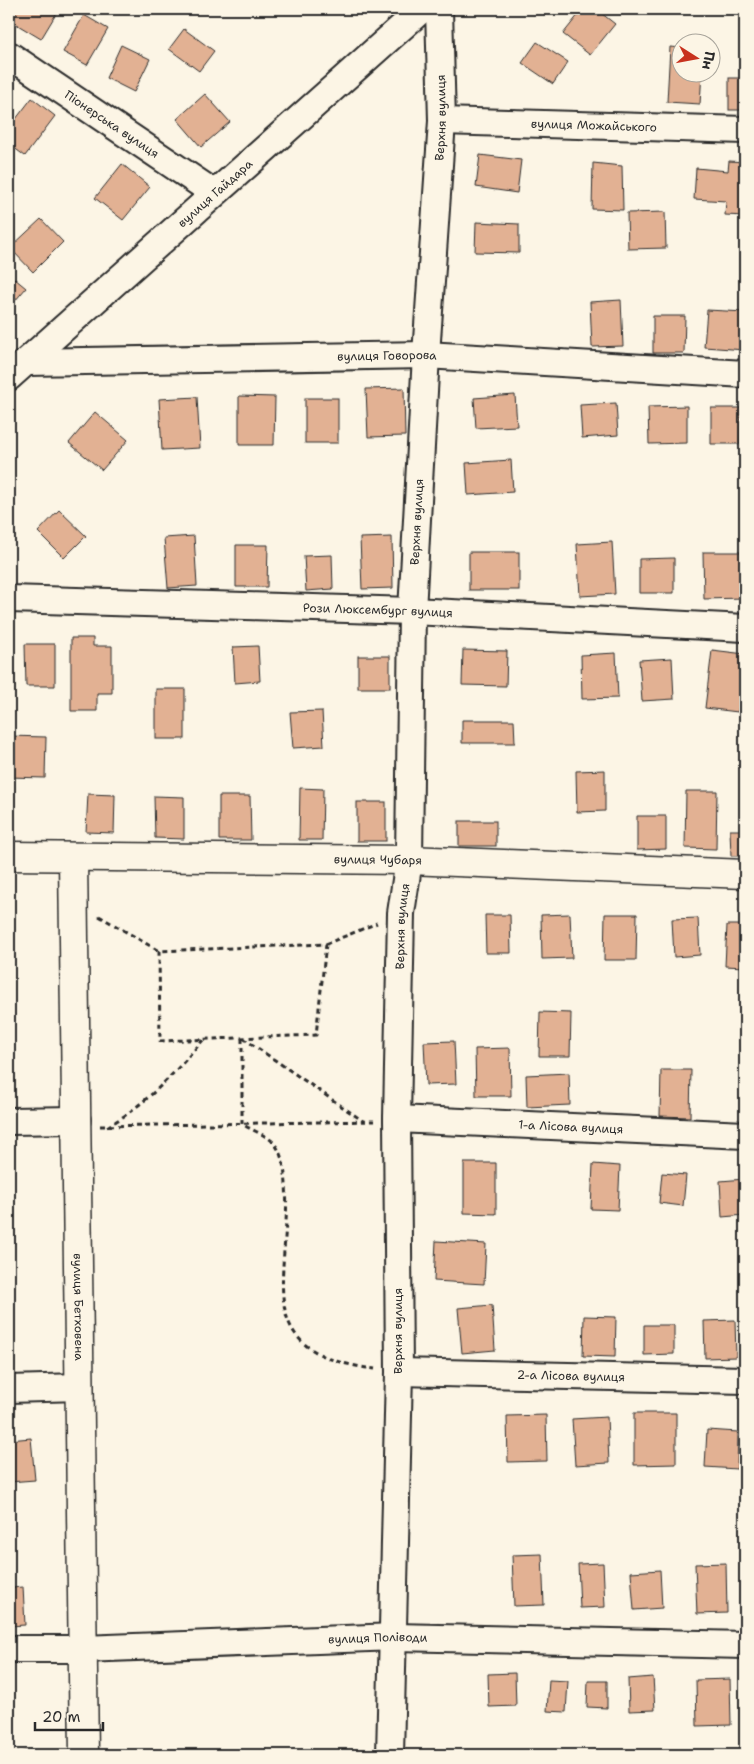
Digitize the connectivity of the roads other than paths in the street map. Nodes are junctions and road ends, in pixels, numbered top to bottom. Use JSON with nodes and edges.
{"nodes":[{"id":1,"x":422,"y":9,"type":"edge"},
{"id":2,"x":439,"y":9,"type":"edge"},
{"id":3,"x":9,"y":54,"type":"edge"},
{"id":4,"x":442,"y":121,"type":"junction"},
{"id":5,"x":745,"y":130,"type":"edge"},
{"id":6,"x":214,"y":193,"type":"junction"},
{"id":7,"x":426,"y":355,"type":"junction"},
{"id":8,"x":18,"y":370,"type":"edge"},
{"id":9,"x":745,"y":374,"type":"edge"},
{"id":10,"x":9,"y":598,"type":"edge"},
{"id":11,"x":412,"y":611,"type":"junction"},
{"id":12,"x":745,"y":628,"type":"edge"},
{"id":13,"x":9,"y":856,"type":"edge"},
{"id":14,"x":73,"y":858,"type":"junction"},
{"id":15,"x":409,"y":860,"type":"junction"},
{"id":16,"x":745,"y":874,"type":"edge"},
{"id":17,"x":397,"y":1119,"type":"junction"},
{"id":18,"x":77,"y":1120,"type":"junction"},
{"id":19,"x":9,"y":1121,"type":"edge"},
{"id":20,"x":745,"y":1135,"type":"edge"},
{"id":21,"x":399,"y":1372,"type":"junction"},
{"id":22,"x":745,"y":1380,"type":"edge"},
{"id":23,"x":80,"y":1387,"type":"junction"},
{"id":24,"x":9,"y":1389,"type":"edge"},
{"id":25,"x":395,"y":1637,"type":"junction"},
{"id":26,"x":745,"y":1645,"type":"edge"},
{"id":27,"x":9,"y":1649,"type":"edge"},
{"id":28,"x":83,"y":1649,"type":"junction"},
{"id":29,"x":84,"y":1755,"type":"edge"},
{"id":30,"x":390,"y":1755,"type":"edge"}],
"edges":[{"from":1,"to":6,"type":"street","name":"вулиця Гайдара"},
{"from":2,"to":4,"type":"street","name":"Верхня вулиця"},
{"from":3,"to":6,"type":"street","name":"Піонерська вулиця"},
{"from":4,"to":5,"type":"street","name":"вулиця Можайського"},
{"from":4,"to":7,"type":"street","name":"Верхня вулиця"},
{"from":6,"to":8,"type":"street","name":"вулиця Гайдара"},
{"from":7,"to":8,"type":"street","name":"вулиця Говорова"},
{"from":7,"to":9,"type":"street","name":"вулиця Говорова"},
{"from":7,"to":11,"type":"street","name":"Верхня вулиця"},
{"from":10,"to":11,"type":"street","name":"Рози Люксембург вулиця"},
{"from":11,"to":12,"type":"street","name":"Рози Люксембург вулиця"},
{"from":11,"to":15,"type":"street","name":"Верхня вулиця"},
{"from":13,"to":14,"type":"street","name":"вулиця Чубаря"},
{"from":14,"to":15,"type":"street","name":"вулиця Чубаря"},
{"from":14,"to":18,"type":"street","name":"вулиця Бетховена"},
{"from":15,"to":16,"type":"street","name":"вулиця Чубаря"},
{"from":15,"to":17,"type":"street","name":"Верхня вулиця"},
{"from":17,"to":20,"type":"street","name":"1-а Лісова вулиця"},
{"from":17,"to":21,"type":"street","name":"Верхня вулиця"},
{"from":18,"to":19,"type":"street"},
{"from":18,"to":23,"type":"street","name":"вулиця Бетховена"},
{"from":21,"to":22,"type":"street","name":"2-а Лісова вулиця"},
{"from":21,"to":25,"type":"street","name":"Верхня вулиця"},
{"from":23,"to":24,"type":"street"},
{"from":23,"to":28,"type":"street","name":"вулиця Бетховена"},
{"from":25,"to":26,"type":"street","name":"вулиця Поліводи"},
{"from":25,"to":28,"type":"street","name":"вулиця Поліводи"},
{"from":25,"to":30,"type":"street","name":"Верхня вулиця"},
{"from":27,"to":28,"type":"street","name":"вулиця Поліводи"},
{"from":28,"to":29,"type":"street","name":"вулиця Бетховена"}]}
